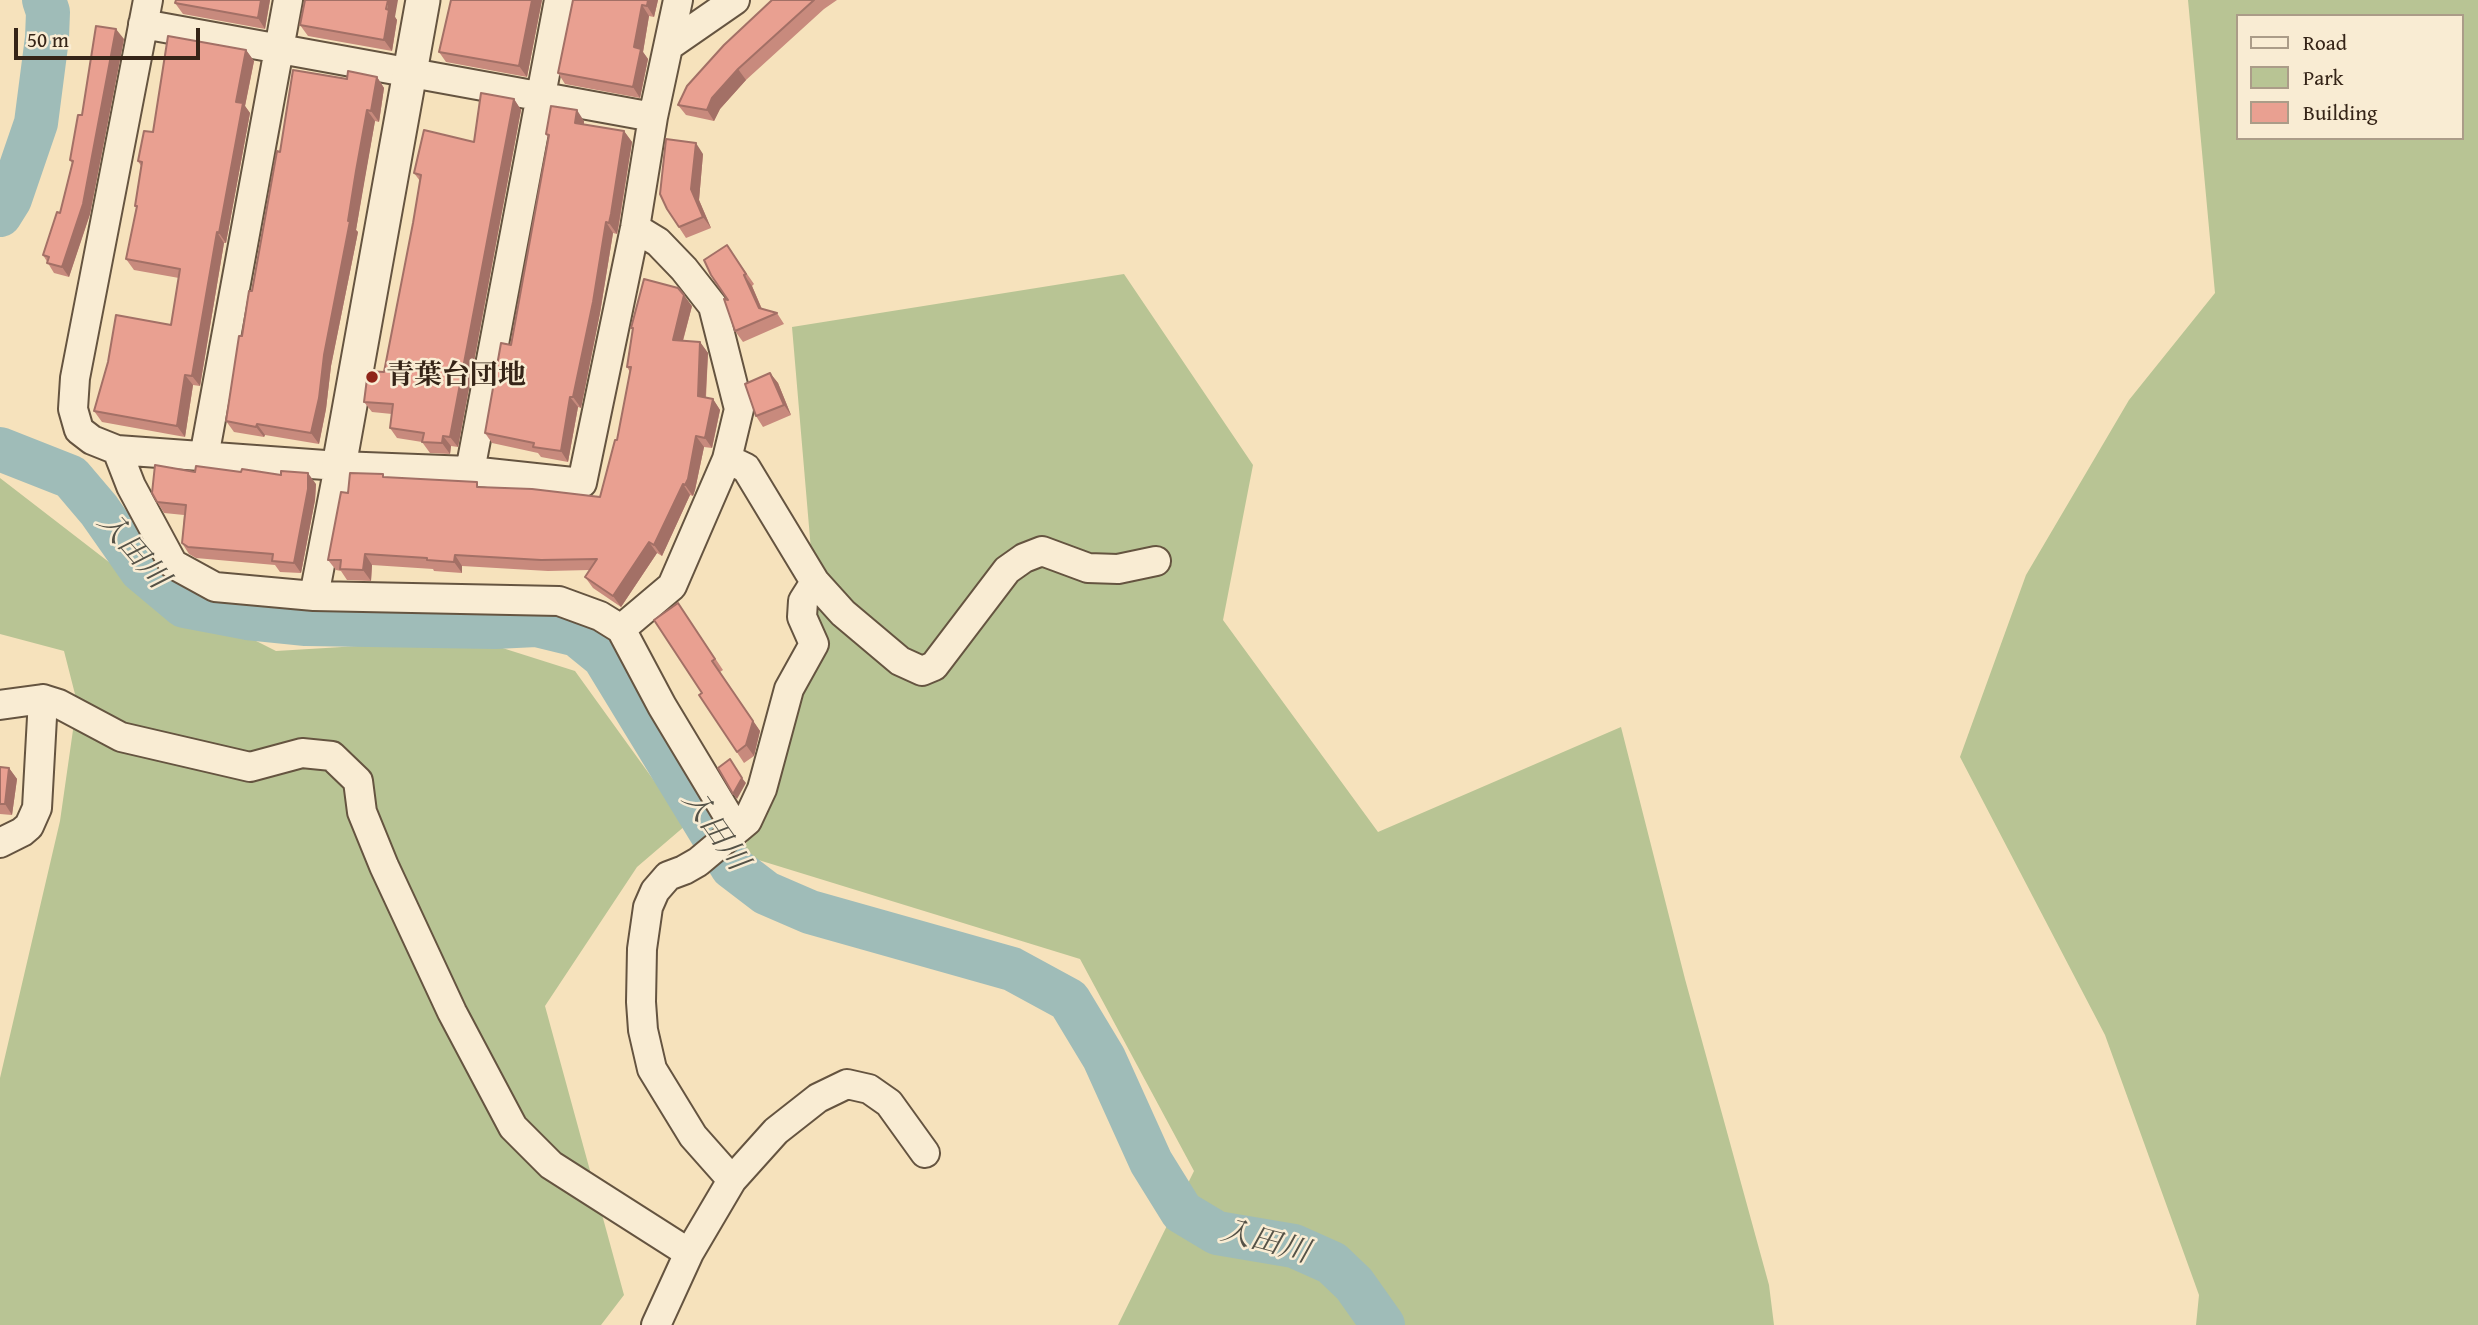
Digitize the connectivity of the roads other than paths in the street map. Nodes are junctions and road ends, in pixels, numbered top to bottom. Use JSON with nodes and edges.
{"nodes":[{"id":1,"x":288,"y":0,"type":"edge"},
{"id":2,"x":423,"y":0,"type":"edge"},
{"id":3,"x":559,"y":0,"type":"edge"},
{"id":4,"x":678,"y":0,"type":"edge"},
{"id":5,"x":735,"y":0,"type":"edge"},
{"id":6,"x":146,"y":12,"type":"edge"},
{"id":7,"x":670,"y":44,"type":"junction"},
{"id":8,"x":278,"y":50,"type":"junction"},
{"id":9,"x":410,"y":74,"type":"junction"},
{"id":10,"x":541,"y":97,"type":"junction"},
{"id":11,"x":653,"y":117,"type":"junction"},
{"id":12,"x":635,"y":228,"type":"junction"},
{"id":13,"x":117,"y":450,"type":"junction"},
{"id":14,"x":204,"y":457,"type":"junction"},
{"id":15,"x":727,"y":459,"type":"junction"},
{"id":16,"x":339,"y":466,"type":"junction"},
{"id":17,"x":470,"y":471,"type":"junction"},
{"id":18,"x":1156,"y":561,"type":"dead end"},
{"id":19,"x":815,"y":582,"type":"junction"},
{"id":20,"x":314,"y":596,"type":"junction"},
{"id":21,"x":621,"y":629,"type":"junction"},
{"id":22,"x":43,"y":699,"type":"junction"},
{"id":23,"x":0,"y":705,"type":"edge"},
{"id":24,"x":735,"y":830,"type":"junction"},
{"id":25,"x":0,"y":843,"type":"edge"},
{"id":26,"x":925,"y":1153,"type":"dead end"},
{"id":27,"x":732,"y":1180,"type":"junction"},
{"id":28,"x":689,"y":1253,"type":"junction"},
{"id":29,"x":656,"y":1325,"type":"edge"}],
"edges":[{"from":1,"to":8,"type":"street"},
{"from":2,"to":9,"type":"street"},
{"from":3,"to":10,"type":"street"},
{"from":4,"to":7,"type":"street"},
{"from":5,"to":7,"type":"street"},
{"from":6,"to":8,"type":"street"},
{"from":6,"to":13,"type":"street"},
{"from":7,"to":11,"type":"street"},
{"from":8,"to":9,"type":"street"},
{"from":8,"to":14,"type":"street"},
{"from":9,"to":10,"type":"street"},
{"from":9,"to":16,"type":"street"},
{"from":10,"to":11,"type":"street"},
{"from":10,"to":17,"type":"street"},
{"from":11,"to":12,"type":"street"},
{"from":12,"to":15,"type":"street"},
{"from":12,"to":17,"type":"street"},
{"from":13,"to":14,"type":"street"},
{"from":13,"to":20,"type":"street"},
{"from":14,"to":16,"type":"street"},
{"from":15,"to":19,"type":"street"},
{"from":15,"to":21,"type":"street"},
{"from":16,"to":17,"type":"street"},
{"from":16,"to":20,"type":"street"},
{"from":18,"to":19,"type":"street"},
{"from":19,"to":24,"type":"street"},
{"from":20,"to":21,"type":"street"},
{"from":21,"to":24,"type":"street"},
{"from":22,"to":23,"type":"street"},
{"from":22,"to":25,"type":"street"},
{"from":22,"to":28,"type":"street"},
{"from":24,"to":27,"type":"street"},
{"from":26,"to":27,"type":"street"},
{"from":27,"to":28,"type":"street"},
{"from":28,"to":29,"type":"street"}]}
